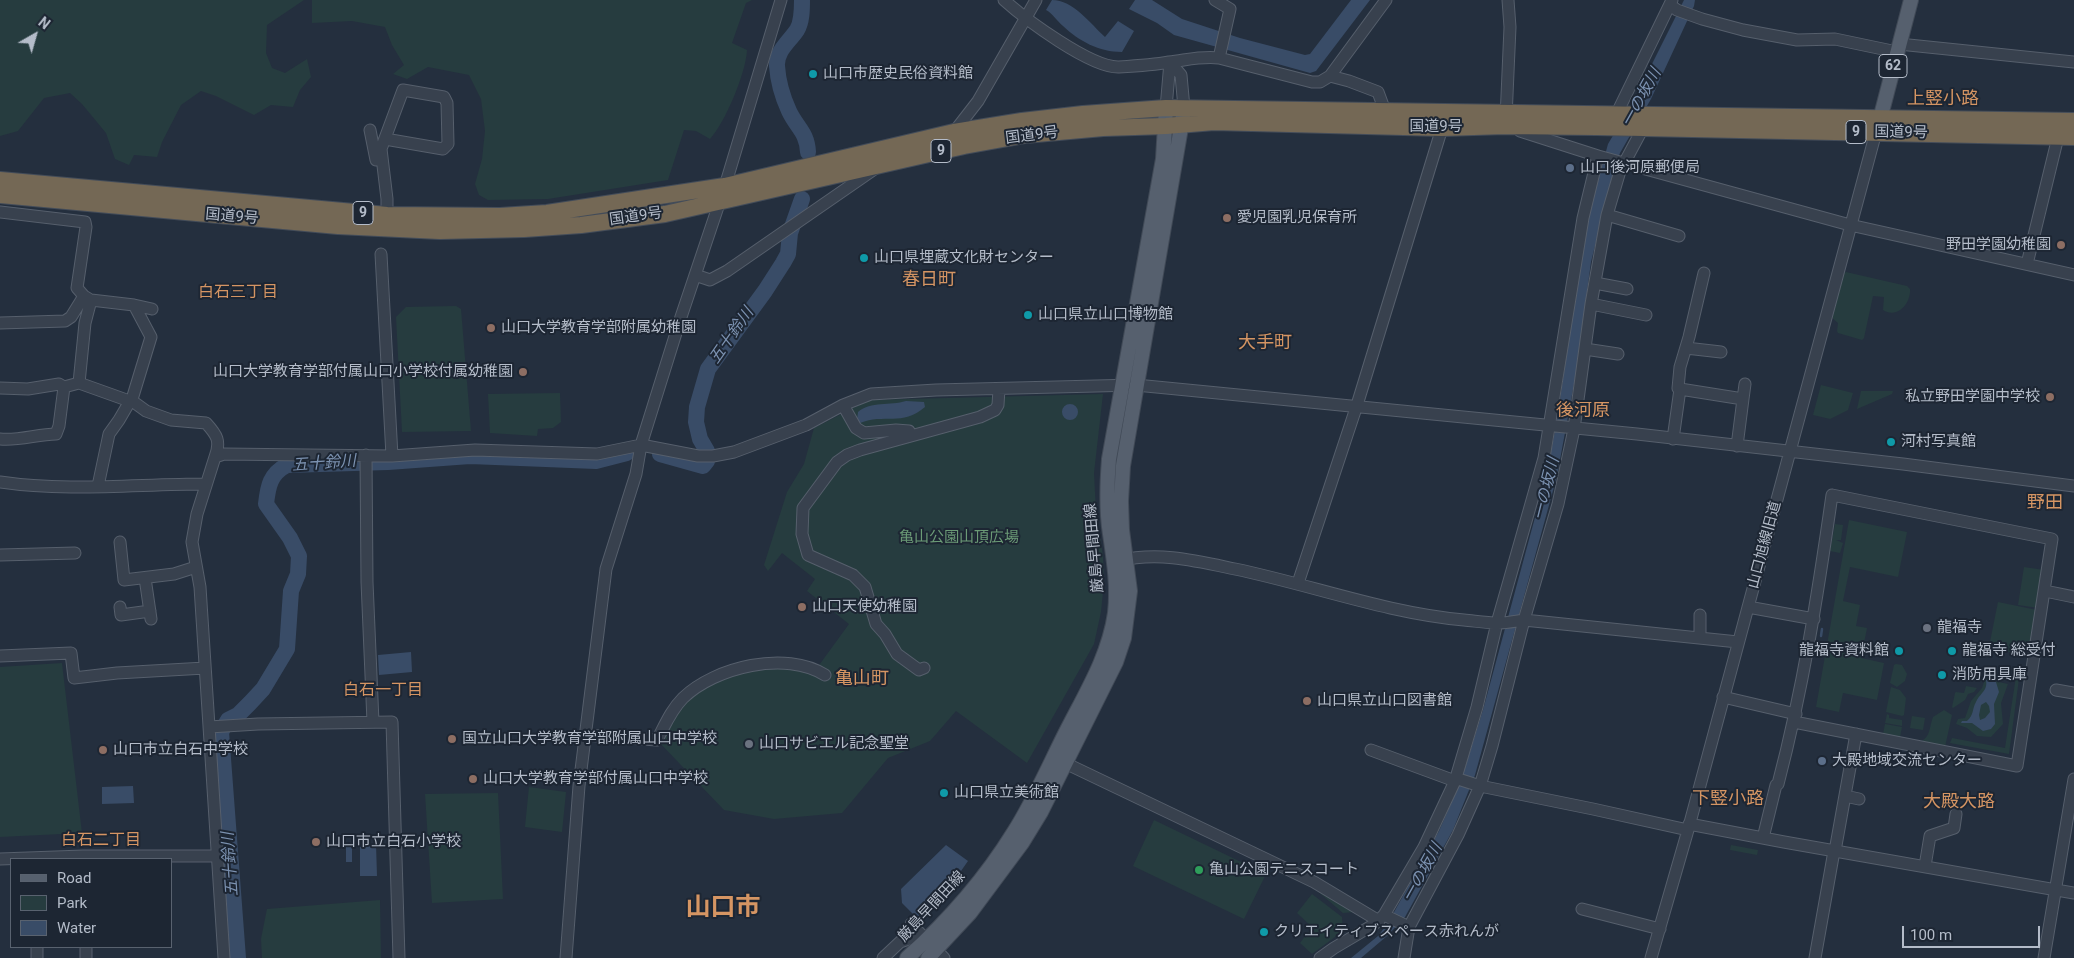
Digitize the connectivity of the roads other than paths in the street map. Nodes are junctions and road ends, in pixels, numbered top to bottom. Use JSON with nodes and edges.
{"nodes":[{"id":1,"x":780,"y":0,"type":"edge"},
{"id":2,"x":1004,"y":0,"type":"edge"},
{"id":3,"x":1036,"y":0,"type":"edge"},
{"id":4,"x":1215,"y":0,"type":"edge"},
{"id":5,"x":1386,"y":0,"type":"edge"},
{"id":6,"x":1508,"y":0,"type":"edge"},
{"id":7,"x":1911,"y":0,"type":"edge"},
{"id":8,"x":1673,"y":5,"type":"edge"},
{"id":9,"x":1025,"y":19,"type":"junction"},
{"id":10,"x":1898,"y":48,"type":"junction"},
{"id":11,"x":1220,"y":55,"type":"junction"},
{"id":12,"x":1170,"y":62,"type":"junction"},
{"id":13,"x":2074,"y":62,"type":"edge"},
{"id":14,"x":1330,"y":76,"type":"junction"},
{"id":15,"x":1166,"y":108,"type":"junction"},
{"id":16,"x":1184,"y":108,"type":"junction"},
{"id":17,"x":1385,"y":111,"type":"junction"},
{"id":18,"x":1617,"y":118,"type":"junction"},
{"id":19,"x":1506,"y":119,"type":"junction"},
{"id":20,"x":2074,"y":121,"type":"edge"},
{"id":21,"x":1642,"y":123,"type":"junction"},
{"id":22,"x":1182,"y":125,"type":"junction"},
{"id":23,"x":1878,"y":125,"type":"junction"},
{"id":24,"x":1166,"y":126,"type":"junction"},
{"id":25,"x":1442,"y":128,"type":"junction"},
{"id":26,"x":370,"y":130,"type":"dead end"},
{"id":27,"x":954,"y":132,"type":"junction"},
{"id":28,"x":2066,"y":137,"type":"edge"},
{"id":29,"x":385,"y":139,"type":"junction"},
{"id":30,"x":1600,"y":156,"type":"junction"},
{"id":31,"x":379,"y":159,"type":"junction"},
{"id":32,"x":1622,"y":162,"type":"junction"},
{"id":33,"x":879,"y":165,"type":"junction"},
{"id":34,"x":0,"y":186,"type":"edge"},
{"id":35,"x":725,"y":186,"type":"junction"},
{"id":36,"x":379,"y":198,"type":"dead end"},
{"id":37,"x":720,"y":202,"type":"junction"},
{"id":38,"x":0,"y":212,"type":"edge"},
{"id":39,"x":387,"y":215,"type":"junction"},
{"id":40,"x":1607,"y":215,"type":"junction"},
{"id":41,"x":1850,"y":225,"type":"junction"},
{"id":42,"x":1679,"y":236,"type":"dead end"},
{"id":43,"x":381,"y":254,"type":"dead end"},
{"id":44,"x":2027,"y":264,"type":"junction"},
{"id":45,"x":1704,"y":273,"type":"dead end"},
{"id":46,"x":696,"y":275,"type":"junction"},
{"id":47,"x":2074,"y":275,"type":"edge"},
{"id":48,"x":1595,"y":283,"type":"junction"},
{"id":49,"x":1627,"y":289,"type":"dead end"},
{"id":50,"x":88,"y":298,"type":"junction"},
{"id":51,"x":1591,"y":304,"type":"junction"},
{"id":52,"x":134,"y":306,"type":"junction"},
{"id":53,"x":152,"y":309,"type":"dead end"},
{"id":54,"x":1646,"y":316,"type":"dead end"},
{"id":55,"x":0,"y":323,"type":"edge"},
{"id":56,"x":1686,"y":348,"type":"junction"},
{"id":57,"x":1585,"y":349,"type":"junction"},
{"id":58,"x":1721,"y":352,"type":"dead end"},
{"id":59,"x":1618,"y":354,"type":"dead end"},
{"id":60,"x":79,"y":383,"type":"junction"},
{"id":61,"x":1745,"y":384,"type":"dead end"},
{"id":62,"x":1129,"y":386,"type":"junction"},
{"id":63,"x":64,"y":387,"type":"junction"},
{"id":64,"x":0,"y":388,"type":"edge"},
{"id":65,"x":1680,"y":388,"type":"junction"},
{"id":66,"x":1000,"y":389,"type":"junction"},
{"id":67,"x":1742,"y":399,"type":"junction"},
{"id":68,"x":130,"y":401,"type":"junction"},
{"id":69,"x":843,"y":405,"type":"junction"},
{"id":70,"x":1357,"y":405,"type":"junction"},
{"id":71,"x":1552,"y":426,"type":"junction"},
{"id":72,"x":1571,"y":428,"type":"junction"},
{"id":73,"x":912,"y":435,"type":"junction"},
{"id":74,"x":0,"y":439,"type":"edge"},
{"id":75,"x":1673,"y":439,"type":"junction"},
{"id":76,"x":641,"y":444,"type":"junction"},
{"id":77,"x":1737,"y":446,"type":"junction"},
{"id":78,"x":1790,"y":451,"type":"junction"},
{"id":79,"x":392,"y":456,"type":"junction"},
{"id":80,"x":215,"y":457,"type":"junction"},
{"id":81,"x":366,"y":461,"type":"junction"},
{"id":82,"x":0,"y":482,"type":"edge"},
{"id":83,"x":205,"y":484,"type":"junction"},
{"id":84,"x":98,"y":486,"type":"junction"},
{"id":85,"x":2074,"y":486,"type":"edge"},
{"id":86,"x":120,"y":542,"type":"dead end"},
{"id":87,"x":75,"y":553,"type":"dead end"},
{"id":88,"x":0,"y":555,"type":"edge"},
{"id":89,"x":1121,"y":560,"type":"junction"},
{"id":90,"x":196,"y":567,"type":"junction"},
{"id":91,"x":146,"y":578,"type":"junction"},
{"id":92,"x":1298,"y":584,"type":"junction"},
{"id":93,"x":2045,"y":591,"type":"junction"},
{"id":94,"x":2074,"y":597,"type":"edge"},
{"id":95,"x":1748,"y":606,"type":"junction"},
{"id":96,"x":120,"y":608,"type":"dead end"},
{"id":97,"x":1700,"y":615,"type":"dead end"},
{"id":98,"x":1522,"y":620,"type":"junction"},
{"id":99,"x":1814,"y":620,"type":"junction"},
{"id":100,"x":1500,"y":623,"type":"junction"},
{"id":101,"x":1700,"y":638,"type":"junction"},
{"id":102,"x":1738,"y":642,"type":"junction"},
{"id":103,"x":0,"y":656,"type":"edge"},
{"id":104,"x":205,"y":668,"type":"junction"},
{"id":105,"x":924,"y":668,"type":"dead end"},
{"id":106,"x":825,"y":675,"type":"dead end"},
{"id":107,"x":2056,"y":690,"type":"dead end"},
{"id":108,"x":2074,"y":693,"type":"edge"},
{"id":109,"x":1723,"y":697,"type":"junction"},
{"id":110,"x":1795,"y":718,"type":"junction"},
{"id":111,"x":372,"y":722,"type":"junction"},
{"id":112,"x":213,"y":727,"type":"junction"},
{"id":113,"x":1856,"y":734,"type":"junction"},
{"id":114,"x":585,"y":735,"type":"junction"},
{"id":115,"x":1371,"y":750,"type":"dead end"},
{"id":116,"x":1065,"y":763,"type":"junction"},
{"id":117,"x":2074,"y":779,"type":"edge"},
{"id":118,"x":1456,"y":780,"type":"junction"},
{"id":119,"x":1478,"y":786,"type":"junction"},
{"id":120,"x":1845,"y":796,"type":"junction"},
{"id":121,"x":1860,"y":799,"type":"dead end"},
{"id":122,"x":1956,"y":814,"type":"dead end"},
{"id":123,"x":1689,"y":827,"type":"junction"},
{"id":124,"x":1763,"y":838,"type":"junction"},
{"id":125,"x":1834,"y":851,"type":"junction"},
{"id":126,"x":218,"y":856,"type":"junction"},
{"id":127,"x":83,"y":858,"type":"edge"},
{"id":128,"x":1925,"y":866,"type":"junction"},
{"id":129,"x":2056,"y":890,"type":"junction"},
{"id":130,"x":2074,"y":893,"type":"edge"},
{"id":131,"x":1582,"y":909,"type":"dead end"},
{"id":132,"x":1383,"y":918,"type":"junction"},
{"id":133,"x":911,"y":924,"type":"dead end"},
{"id":134,"x":1408,"y":927,"type":"junction"},
{"id":135,"x":1660,"y":929,"type":"junction"},
{"id":136,"x":931,"y":949,"type":"edge"},
{"id":137,"x":224,"y":958,"type":"edge"},
{"id":138,"x":399,"y":958,"type":"edge"},
{"id":139,"x":566,"y":958,"type":"edge"},
{"id":140,"x":883,"y":958,"type":"edge"},
{"id":141,"x":907,"y":958,"type":"edge"},
{"id":142,"x":1320,"y":958,"type":"edge"},
{"id":143,"x":1404,"y":958,"type":"edge"},
{"id":144,"x":1652,"y":958,"type":"edge"},
{"id":145,"x":1815,"y":958,"type":"edge"},
{"id":146,"x":2044,"y":958,"type":"edge"}],
"edges":[{"from":1,"to":35,"type":"street"},
{"from":2,"to":9,"type":"street"},
{"from":3,"to":9,"type":"street"},
{"from":4,"to":11,"type":"street"},
{"from":5,"to":14,"type":"street"},
{"from":6,"to":19,"type":"street"},
{"from":7,"to":10,"type":"main road","number":"62"},
{"from":8,"to":10,"type":"street"},
{"from":8,"to":18,"type":"street"},
{"from":9,"to":12,"type":"street"},
{"from":9,"to":27,"type":"street"},
{"from":10,"to":13,"type":"street"},
{"from":10,"to":23,"type":"main road","number":"62"},
{"from":11,"to":12,"type":"street"},
{"from":11,"to":14,"type":"street"},
{"from":12,"to":15,"type":"street"},
{"from":12,"to":16,"type":"street"},
{"from":14,"to":17,"type":"street"},
{"from":15,"to":16,"type":"highway","name":"国道9号","number":"9"},
{"from":15,"to":24,"type":"main road","name":"厳島早間田線"},
{"from":15,"to":27,"type":"highway","name":"国道9号","number":"9"},
{"from":16,"to":17,"type":"highway","name":"国道9号","number":"9"},
{"from":16,"to":22,"type":"main road","name":"厳島早間田線"},
{"from":17,"to":19,"type":"highway","name":"国道9号","number":"9"},
{"from":18,"to":19,"type":"highway","name":"国道9号","number":"9"},
{"from":18,"to":21,"type":"highway","name":"国道9号","number":"9"},
{"from":19,"to":25,"type":"highway","name":"国道9号","number":"9"},
{"from":19,"to":30,"type":"street"},
{"from":20,"to":23,"type":"highway","name":"国道9号","number":"9"},
{"from":21,"to":23,"type":"highway","name":"国道9号","number":"9"},
{"from":21,"to":32,"type":"street"},
{"from":22,"to":24,"type":"highway","name":"国道9号","number":"9"},
{"from":22,"to":25,"type":"highway","name":"国道9号","number":"9"},
{"from":22,"to":62,"type":"main road","name":"厳島早間田線"},
{"from":23,"to":28,"type":"highway","name":"国道9号","number":"9"},
{"from":23,"to":41,"type":"street","name":"山口旭線旧道"},
{"from":24,"to":33,"type":"highway","name":"国道9号","number":"9"},
{"from":24,"to":62,"type":"main road","name":"厳島早間田線"},
{"from":25,"to":70,"type":"street"},
{"from":26,"to":31,"type":"street"},
{"from":27,"to":35,"type":"highway","name":"国道9号","number":"9"},
{"from":28,"to":44,"type":"street"},
{"from":29,"to":29,"type":"street"},
{"from":29,"to":31,"type":"street"},
{"from":30,"to":32,"type":"street"},
{"from":30,"to":71,"type":"street"},
{"from":31,"to":36,"type":"street"},
{"from":31,"to":39,"type":"street"},
{"from":32,"to":40,"type":"street"},
{"from":32,"to":41,"type":"street"},
{"from":33,"to":37,"type":"highway","name":"国道9号","number":"9"},
{"from":33,"to":46,"type":"street"},
{"from":34,"to":37,"type":"highway","name":"国道9号","number":"9"},
{"from":34,"to":39,"type":"highway","name":"国道9号","number":"9"},
{"from":35,"to":37,"type":"street"},
{"from":35,"to":39,"type":"highway","name":"国道9号","number":"9"},
{"from":37,"to":46,"type":"street"},
{"from":38,"to":50,"type":"street"},
{"from":40,"to":42,"type":"street"},
{"from":40,"to":48,"type":"street"},
{"from":41,"to":44,"type":"street"},
{"from":41,"to":78,"type":"street","name":"山口旭線旧道"},
{"from":43,"to":79,"type":"street"},
{"from":44,"to":47,"type":"street"},
{"from":45,"to":56,"type":"street"},
{"from":46,"to":76,"type":"street"},
{"from":48,"to":49,"type":"street"},
{"from":48,"to":51,"type":"street"},
{"from":50,"to":52,"type":"street"},
{"from":50,"to":55,"type":"street"},
{"from":50,"to":60,"type":"street"},
{"from":51,"to":54,"type":"street"},
{"from":51,"to":57,"type":"street"},
{"from":52,"to":53,"type":"street"},
{"from":52,"to":68,"type":"street"},
{"from":56,"to":58,"type":"street"},
{"from":56,"to":65,"type":"street"},
{"from":57,"to":59,"type":"street"},
{"from":57,"to":72,"type":"street"},
{"from":60,"to":63,"type":"street"},
{"from":60,"to":68,"type":"street"},
{"from":61,"to":67,"type":"street"},
{"from":62,"to":66,"type":"street"},
{"from":62,"to":70,"type":"street"},
{"from":62,"to":89,"type":"main road","name":"厳島早間田線"},
{"from":63,"to":64,"type":"street"},
{"from":63,"to":74,"type":"street"},
{"from":65,"to":67,"type":"street"},
{"from":65,"to":75,"type":"street"},
{"from":66,"to":69,"type":"street"},
{"from":66,"to":73,"type":"street"},
{"from":67,"to":77,"type":"street"},
{"from":68,"to":80,"type":"street"},
{"from":68,"to":84,"type":"street"},
{"from":69,"to":73,"type":"street"},
{"from":69,"to":76,"type":"street"},
{"from":70,"to":71,"type":"street"},
{"from":70,"to":92,"type":"street"},
{"from":71,"to":72,"type":"street"},
{"from":71,"to":100,"type":"street"},
{"from":72,"to":75,"type":"street"},
{"from":72,"to":98,"type":"street"},
{"from":73,"to":105,"type":"street"},
{"from":75,"to":77,"type":"street"},
{"from":76,"to":79,"type":"street"},
{"from":76,"to":114,"type":"street"},
{"from":77,"to":78,"type":"street"},
{"from":78,"to":85,"type":"street"},
{"from":78,"to":95,"type":"street","name":"山口旭線旧道"},
{"from":79,"to":81,"type":"street"},
{"from":80,"to":81,"type":"street"},
{"from":80,"to":83,"type":"street"},
{"from":81,"to":111,"type":"street"},
{"from":82,"to":84,"type":"street"},
{"from":83,"to":84,"type":"street"},
{"from":83,"to":90,"type":"street"},
{"from":86,"to":91,"type":"street"},
{"from":87,"to":88,"type":"street"},
{"from":89,"to":92,"type":"street"},
{"from":89,"to":116,"type":"main road","name":"厳島早間田線"},
{"from":89,"to":136,"type":"main road","name":"厳島早間田線"},
{"from":90,"to":91,"type":"street"},
{"from":90,"to":104,"type":"street"},
{"from":91,"to":96,"type":"street"},
{"from":92,"to":100,"type":"street"},
{"from":93,"to":94,"type":"street"},
{"from":93,"to":99,"type":"street"},
{"from":93,"to":113,"type":"street"},
{"from":95,"to":99,"type":"street"},
{"from":95,"to":102,"type":"street","name":"山口旭線旧道"},
{"from":97,"to":101,"type":"street"},
{"from":98,"to":100,"type":"street"},
{"from":98,"to":101,"type":"street"},
{"from":98,"to":119,"type":"street"},
{"from":99,"to":110,"type":"street"},
{"from":100,"to":118,"type":"street"},
{"from":101,"to":102,"type":"street"},
{"from":102,"to":109,"type":"street","name":"山口旭線旧道"},
{"from":103,"to":104,"type":"street"},
{"from":104,"to":112,"type":"street"},
{"from":106,"to":114,"type":"street"},
{"from":107,"to":108,"type":"street"},
{"from":109,"to":110,"type":"street"},
{"from":109,"to":123,"type":"street","name":"山口旭線旧道"},
{"from":110,"to":113,"type":"street"},
{"from":110,"to":124,"type":"street"},
{"from":111,"to":112,"type":"street"},
{"from":111,"to":138,"type":"street"},
{"from":112,"to":126,"type":"street"},
{"from":113,"to":120,"type":"street"},
{"from":114,"to":139,"type":"street"},
{"from":115,"to":118,"type":"street"},
{"from":116,"to":132,"type":"street"},
{"from":116,"to":136,"type":"main road","name":"厳島早間田線"},
{"from":117,"to":129,"type":"street"},
{"from":118,"to":119,"type":"street"},
{"from":118,"to":132,"type":"street"},
{"from":119,"to":123,"type":"street"},
{"from":119,"to":134,"type":"street"},
{"from":120,"to":121,"type":"street"},
{"from":120,"to":125,"type":"street"},
{"from":122,"to":128,"type":"street"},
{"from":123,"to":124,"type":"street"},
{"from":123,"to":135,"type":"street","name":"山口旭線旧道"},
{"from":124,"to":125,"type":"street"},
{"from":125,"to":128,"type":"street"},
{"from":125,"to":145,"type":"street"},
{"from":126,"to":127,"type":"street"},
{"from":126,"to":137,"type":"street"},
{"from":128,"to":129,"type":"street"},
{"from":129,"to":130,"type":"street"},
{"from":129,"to":146,"type":"street"},
{"from":131,"to":135,"type":"street"},
{"from":132,"to":134,"type":"street"},
{"from":132,"to":142,"type":"street"},
{"from":133,"to":136,"type":"street"},
{"from":134,"to":143,"type":"street"},
{"from":135,"to":144,"type":"street","name":"山口旭線旧道"},
{"from":136,"to":140,"type":"street"},
{"from":136,"to":141,"type":"main road","name":"厳島早間田線"}]}
